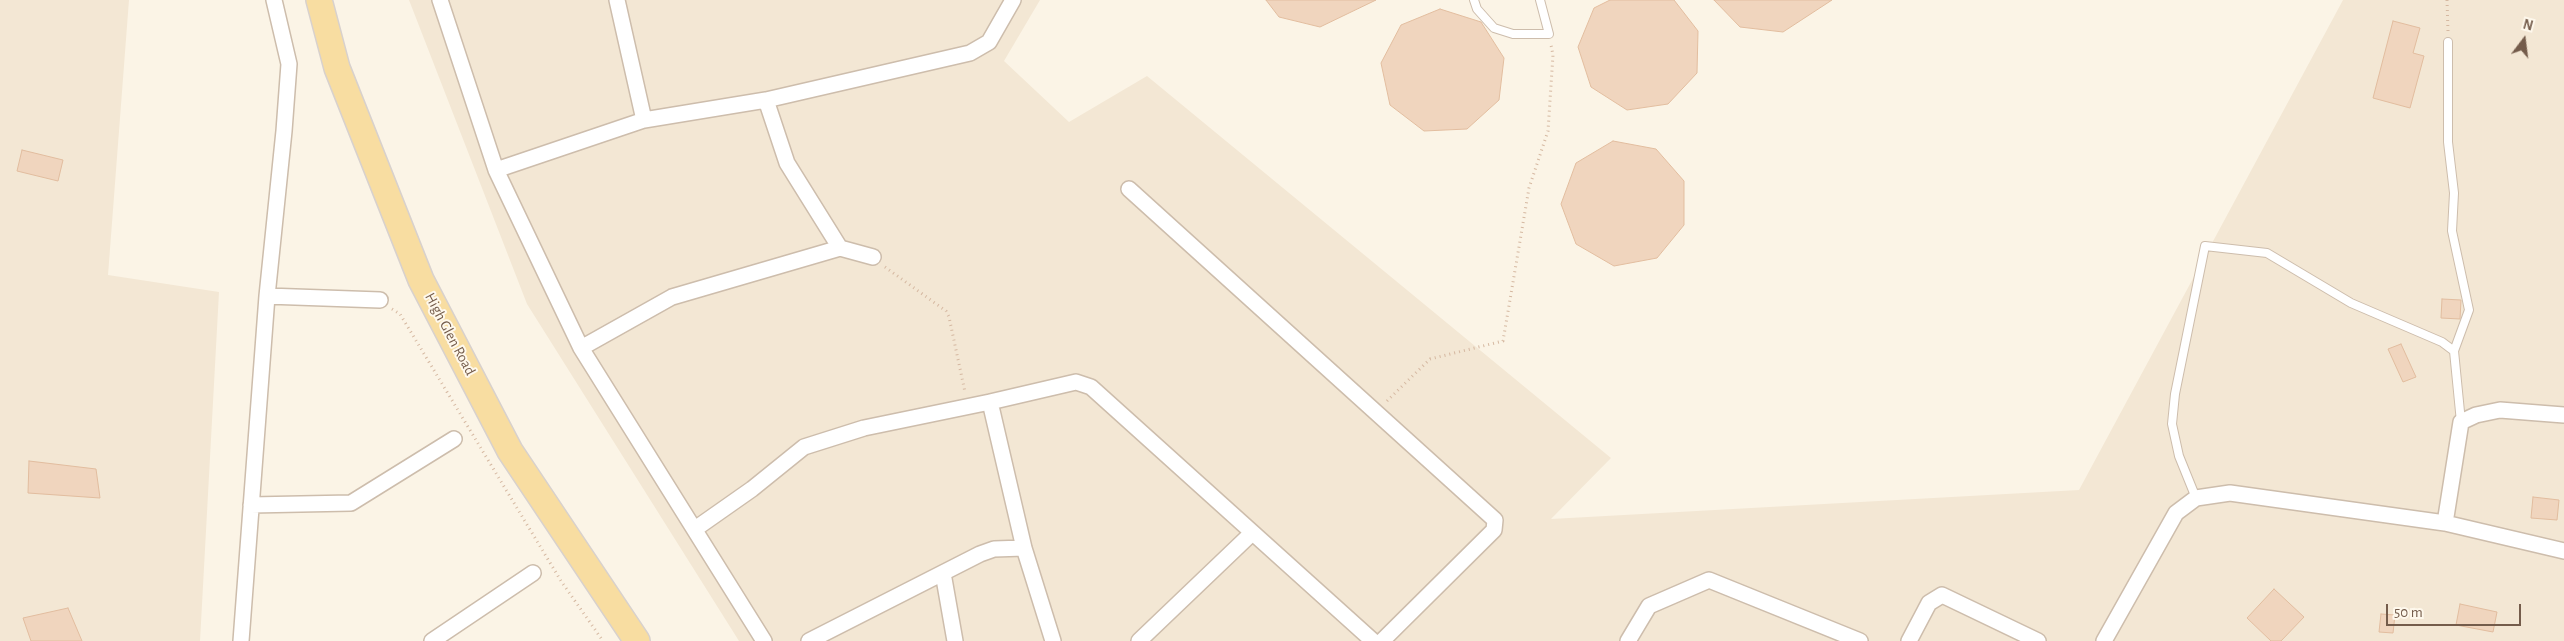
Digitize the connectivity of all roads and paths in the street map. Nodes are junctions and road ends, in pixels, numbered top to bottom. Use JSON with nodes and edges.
{"nodes":[{"id":1,"x":274,"y":0,"type":"edge"},
{"id":2,"x":319,"y":0,"type":"edge"},
{"id":3,"x":440,"y":0,"type":"edge"},
{"id":4,"x":618,"y":0,"type":"edge"},
{"id":5,"x":1013,"y":0,"type":"edge"},
{"id":6,"x":1474,"y":0,"type":"edge"},
{"id":7,"x":1540,"y":0,"type":"edge"},
{"id":8,"x":2447,"y":0,"type":"edge"},
{"id":9,"x":1548,"y":34,"type":"junction"},
{"id":10,"x":2448,"y":42,"type":"joint"},
{"id":11,"x":766,"y":100,"type":"junction"},
{"id":12,"x":644,"y":120,"type":"junction"},
{"id":13,"x":496,"y":170,"type":"junction"},
{"id":14,"x":1129,"y":189,"type":"dead end"},
{"id":15,"x":840,"y":248,"type":"junction"},
{"id":16,"x":873,"y":257,"type":"joint"},
{"id":17,"x":267,"y":296,"type":"junction"},
{"id":18,"x":380,"y":300,"type":"joint"},
{"id":19,"x":581,"y":348,"type":"junction"},
{"id":20,"x":2454,"y":351,"type":"junction"},
{"id":21,"x":990,"y":402,"type":"junction"},
{"id":22,"x":968,"y":407,"type":"junction"},
{"id":23,"x":1376,"y":412,"type":"junction"},
{"id":24,"x":2564,"y":415,"type":"edge"},
{"id":25,"x":2461,"y":422,"type":"junction"},
{"id":26,"x":454,"y":439,"type":"dead end"},
{"id":27,"x":2196,"y":498,"type":"junction"},
{"id":28,"x":251,"y":505,"type":"junction"},
{"id":29,"x":2445,"y":523,"type":"junction"},
{"id":30,"x":694,"y":529,"type":"junction"},
{"id":31,"x":1252,"y":532,"type":"junction"},
{"id":32,"x":1024,"y":548,"type":"junction"},
{"id":33,"x":2564,"y":551,"type":"edge"},
{"id":34,"x":533,"y":573,"type":"dead end"},
{"id":35,"x":943,"y":573,"type":"junction"},
{"id":36,"x":240,"y":641,"type":"edge"},
{"id":37,"x":432,"y":641,"type":"edge"},
{"id":38,"x":603,"y":641,"type":"edge"},
{"id":39,"x":637,"y":641,"type":"edge"},
{"id":40,"x":764,"y":641,"type":"edge"},
{"id":41,"x":809,"y":641,"type":"edge"},
{"id":42,"x":955,"y":641,"type":"edge"},
{"id":43,"x":1053,"y":641,"type":"edge"},
{"id":44,"x":1139,"y":641,"type":"edge"},
{"id":45,"x":1373,"y":641,"type":"edge"},
{"id":46,"x":1382,"y":641,"type":"edge"},
{"id":47,"x":1628,"y":641,"type":"edge"},
{"id":48,"x":1860,"y":641,"type":"edge"},
{"id":49,"x":1909,"y":641,"type":"edge"},
{"id":50,"x":2038,"y":641,"type":"edge"},
{"id":51,"x":2104,"y":641,"type":"edge"}],
"edges":[{"from":1,"to":17,"type":"street"},
{"from":2,"to":39,"type":"main road","name":"High Glen Road"},
{"from":3,"to":13,"type":"street"},
{"from":4,"to":12,"type":"street"},
{"from":5,"to":11,"type":"street"},
{"from":6,"to":9,"type":"lane"},
{"from":7,"to":9,"type":"lane"},
{"from":8,"to":10,"type":"path"},
{"from":9,"to":23,"type":"path"},
{"from":10,"to":20,"type":"lane"},
{"from":11,"to":12,"type":"street"},
{"from":11,"to":15,"type":"street"},
{"from":12,"to":13,"type":"street"},
{"from":13,"to":19,"type":"street"},
{"from":14,"to":23,"type":"street"},
{"from":15,"to":16,"type":"street"},
{"from":15,"to":19,"type":"street"},
{"from":16,"to":22,"type":"path"},
{"from":17,"to":18,"type":"street"},
{"from":17,"to":28,"type":"street"},
{"from":18,"to":38,"type":"path"},
{"from":19,"to":30,"type":"street"},
{"from":20,"to":25,"type":"lane"},
{"from":20,"to":27,"type":"lane"},
{"from":21,"to":22,"type":"street"},
{"from":21,"to":31,"type":"street"},
{"from":21,"to":32,"type":"street"},
{"from":22,"to":30,"type":"street"},
{"from":23,"to":46,"type":"street"},
{"from":24,"to":25,"type":"street"},
{"from":25,"to":29,"type":"street"},
{"from":26,"to":28,"type":"street"},
{"from":27,"to":29,"type":"street"},
{"from":27,"to":51,"type":"street"},
{"from":28,"to":36,"type":"street"},
{"from":29,"to":33,"type":"street"},
{"from":30,"to":40,"type":"street"},
{"from":31,"to":44,"type":"street"},
{"from":31,"to":45,"type":"street"},
{"from":32,"to":35,"type":"street"},
{"from":32,"to":43,"type":"street"},
{"from":34,"to":37,"type":"street"},
{"from":35,"to":41,"type":"street"},
{"from":35,"to":42,"type":"street"},
{"from":47,"to":48,"type":"street"},
{"from":49,"to":50,"type":"street"}]}
